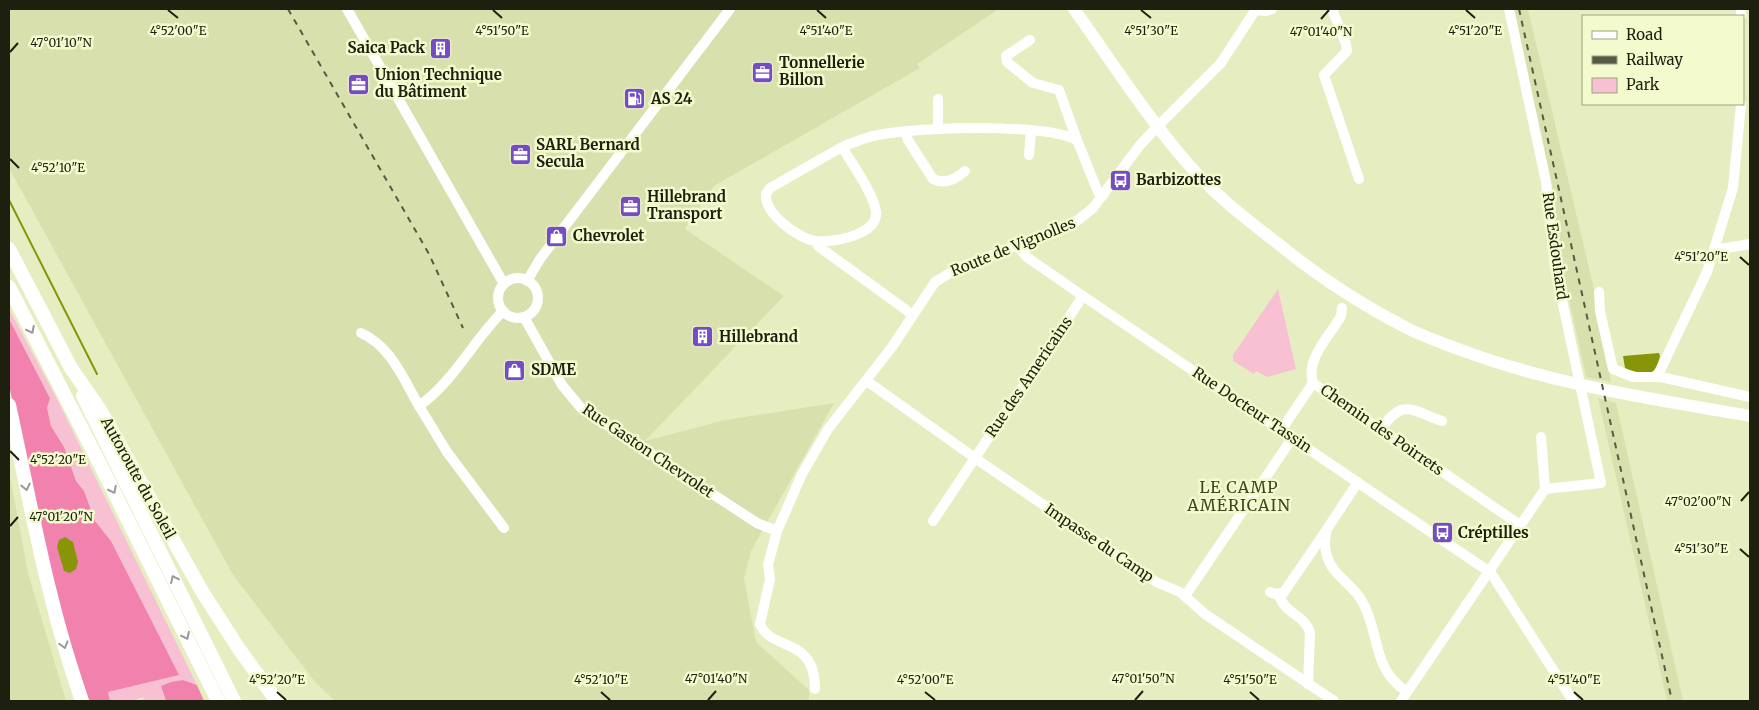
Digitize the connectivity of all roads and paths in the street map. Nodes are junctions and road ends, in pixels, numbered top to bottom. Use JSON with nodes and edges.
{"nodes":[{"id":1,"x":347,"y":9,"type":"edge"},
{"id":2,"x":720,"y":9,"type":"edge"},
{"id":3,"x":730,"y":9,"type":"edge"},
{"id":4,"x":1256,"y":9,"type":"edge"},
{"id":5,"x":1272,"y":9,"type":"edge"},
{"id":6,"x":1332,"y":9,"type":"edge"},
{"id":7,"x":1509,"y":9,"type":"edge"},
{"id":8,"x":1077,"y":13,"type":"edge"},
{"id":9,"x":718,"y":25,"type":"junction"},
{"id":10,"x":1030,"y":40,"type":"dead end"},
{"id":11,"x":938,"y":98,"type":"dead end"},
{"id":12,"x":1742,"y":105,"type":"edge"},
{"id":13,"x":1159,"y":124,"type":"junction"},
{"id":14,"x":938,"y":129,"type":"junction"},
{"id":15,"x":1031,"y":131,"type":"junction"},
{"id":16,"x":905,"y":132,"type":"junction"},
{"id":17,"x":1076,"y":140,"type":"junction"},
{"id":18,"x":842,"y":147,"type":"junction"},
{"id":19,"x":1029,"y":155,"type":"dead end"},
{"id":20,"x":965,"y":171,"type":"dead end"},
{"id":21,"x":1359,"y":179,"type":"dead end"},
{"id":22,"x":1103,"y":196,"type":"junction"},
{"id":23,"x":816,"y":241,"type":"junction"},
{"id":24,"x":1750,"y":244,"type":"edge"},
{"id":25,"x":1017,"y":246,"type":"junction"},
{"id":26,"x":9,"y":249,"type":"edge"},
{"id":27,"x":1714,"y":250,"type":"junction"},
{"id":28,"x":527,"y":281,"type":"junction"},
{"id":29,"x":504,"y":284,"type":"junction"},
{"id":30,"x":9,"y":287,"type":"edge"},
{"id":31,"x":1599,"y":292,"type":"dead end"},
{"id":32,"x":1083,"y":296,"type":"junction"},
{"id":33,"x":1342,"y":308,"type":"dead end"},
{"id":34,"x":503,"y":311,"type":"junction"},
{"id":35,"x":913,"y":314,"type":"junction"},
{"id":36,"x":524,"y":317,"type":"junction"},
{"id":37,"x":362,"y":333,"type":"dead end"},
{"id":38,"x":71,"y":368,"type":"junction"},
{"id":39,"x":1657,"y":377,"type":"junction"},
{"id":40,"x":865,"y":382,"type":"junction"},
{"id":41,"x":1313,"y":383,"type":"junction"},
{"id":42,"x":1750,"y":397,"type":"edge"},
{"id":43,"x":9,"y":406,"type":"edge"},
{"id":44,"x":419,"y":406,"type":"junction"},
{"id":45,"x":1750,"y":416,"type":"edge"},
{"id":46,"x":1442,"y":421,"type":"dead end"},
{"id":47,"x":1282,"y":430,"type":"junction"},
{"id":48,"x":1381,"y":430,"type":"junction"},
{"id":49,"x":1293,"y":437,"type":"junction"},
{"id":50,"x":1541,"y":437,"type":"dead end"},
{"id":51,"x":975,"y":458,"type":"junction"},
{"id":52,"x":1358,"y":482,"type":"junction"},
{"id":53,"x":1545,"y":489,"type":"junction"},
{"id":54,"x":933,"y":521,"type":"dead end"},
{"id":55,"x":1520,"y":525,"type":"junction"},
{"id":56,"x":504,"y":528,"type":"dead end"},
{"id":57,"x":778,"y":529,"type":"junction"},
{"id":58,"x":1327,"y":529,"type":"junction"},
{"id":59,"x":1489,"y":571,"type":"junction"},
{"id":60,"x":1270,"y":592,"type":"dead end"},
{"id":61,"x":1282,"y":593,"type":"junction"},
{"id":62,"x":1185,"y":596,"type":"junction"},
{"id":63,"x":1308,"y":684,"type":"junction"},
{"id":64,"x":815,"y":689,"type":"dead end"},
{"id":65,"x":1404,"y":697,"type":"edge"},
{"id":66,"x":82,"y":701,"type":"edge"},
{"id":67,"x":218,"y":701,"type":"edge"},
{"id":68,"x":234,"y":701,"type":"edge"},
{"id":69,"x":277,"y":701,"type":"edge"},
{"id":70,"x":1334,"y":701,"type":"edge"},
{"id":71,"x":1572,"y":701,"type":"edge"}],
"edges":[{"from":1,"to":29,"type":"street"},
{"from":2,"to":9,"type":"street"},
{"from":3,"to":9,"type":"street"},
{"from":4,"to":5,"type":"street"},
{"from":4,"to":13,"type":"street","name":"Route de Vignolles"},
{"from":6,"to":21,"type":"street"},
{"from":7,"to":53,"type":"street","name":"Rue Esdouhard"},
{"from":8,"to":13,"type":"main road"},
{"from":9,"to":28,"type":"street"},
{"from":10,"to":17,"type":"street"},
{"from":11,"to":14,"type":"street"},
{"from":12,"to":27,"type":"street"},
{"from":13,"to":22,"type":"street","name":"Route de Vignolles"},
{"from":13,"to":45,"type":"main road"},
{"from":14,"to":15,"type":"street"},
{"from":14,"to":16,"type":"street"},
{"from":15,"to":17,"type":"street"},
{"from":15,"to":19,"type":"street"},
{"from":16,"to":18,"type":"street"},
{"from":16,"to":20,"type":"street"},
{"from":17,"to":22,"type":"street"},
{"from":18,"to":23,"type":"street"},
{"from":18,"to":23,"type":"street"},
{"from":22,"to":25,"type":"street","name":"Route de Vignolles"},
{"from":23,"to":35,"type":"street"},
{"from":24,"to":27,"type":"street"},
{"from":25,"to":32,"type":"street","name":"Rue Docteur Tassin"},
{"from":25,"to":35,"type":"street","name":"Route de Vignolles"},
{"from":26,"to":38,"type":"highway","name":"Autoroute du Soleil"},
{"from":27,"to":39,"type":"street"},
{"from":28,"to":29,"type":"street"},
{"from":28,"to":36,"type":"street"},
{"from":29,"to":34,"type":"street"},
{"from":30,"to":67,"type":"highway","one_way":true},
{"from":31,"to":39,"type":"street"},
{"from":32,"to":47,"type":"street","name":"Rue Docteur Tassin"},
{"from":32,"to":51,"type":"street","name":"Rue des Americains"},
{"from":33,"to":41,"type":"street","name":"Chemin des Poirrets"},
{"from":34,"to":36,"type":"street"},
{"from":34,"to":44,"type":"street"},
{"from":35,"to":40,"type":"street","name":"Route de Vignolles"},
{"from":36,"to":57,"type":"street","name":"Rue Gaston Chevrolet"},
{"from":37,"to":44,"type":"street"},
{"from":68,"to":38,"type":"highway","one_way":true},
{"from":38,"to":69,"type":"highway","name":"Autoroute du Soleil"},
{"from":39,"to":42,"type":"street"},
{"from":40,"to":51,"type":"street","name":"Impasse du Camp"},
{"from":40,"to":57,"type":"street","name":"Route de Vignolles"},
{"from":41,"to":47,"type":"street"},
{"from":41,"to":48,"type":"street","name":"Chemin des Poirrets"},
{"from":43,"to":66,"type":"highway","one_way":true},
{"from":44,"to":56,"type":"street"},
{"from":46,"to":48,"type":"street"},
{"from":47,"to":49,"type":"street","name":"Rue Docteur Tassin"},
{"from":48,"to":55,"type":"street","name":"Chemin des Poirrets"},
{"from":49,"to":52,"type":"street","name":"Rue Docteur Tassin"},
{"from":49,"to":62,"type":"street"},
{"from":50,"to":53,"type":"street"},
{"from":51,"to":54,"type":"street","name":"Rue des Americains"},
{"from":51,"to":62,"type":"street","name":"Impasse du Camp"},
{"from":52,"to":58,"type":"street"},
{"from":52,"to":59,"type":"street","name":"Rue Docteur Tassin"},
{"from":53,"to":55,"type":"street"},
{"from":55,"to":59,"type":"street"},
{"from":57,"to":64,"type":"street","name":"Route de Vignolles"},
{"from":58,"to":61,"type":"street"},
{"from":58,"to":65,"type":"street"},
{"from":59,"to":65,"type":"street"},
{"from":59,"to":71,"type":"street","name":"Rue Docteur Tassin"},
{"from":60,"to":61,"type":"street"},
{"from":61,"to":63,"type":"street"},
{"from":62,"to":63,"type":"street","name":"Impasse du Camp"},
{"from":63,"to":70,"type":"street","name":"Impasse du Camp"}]}
